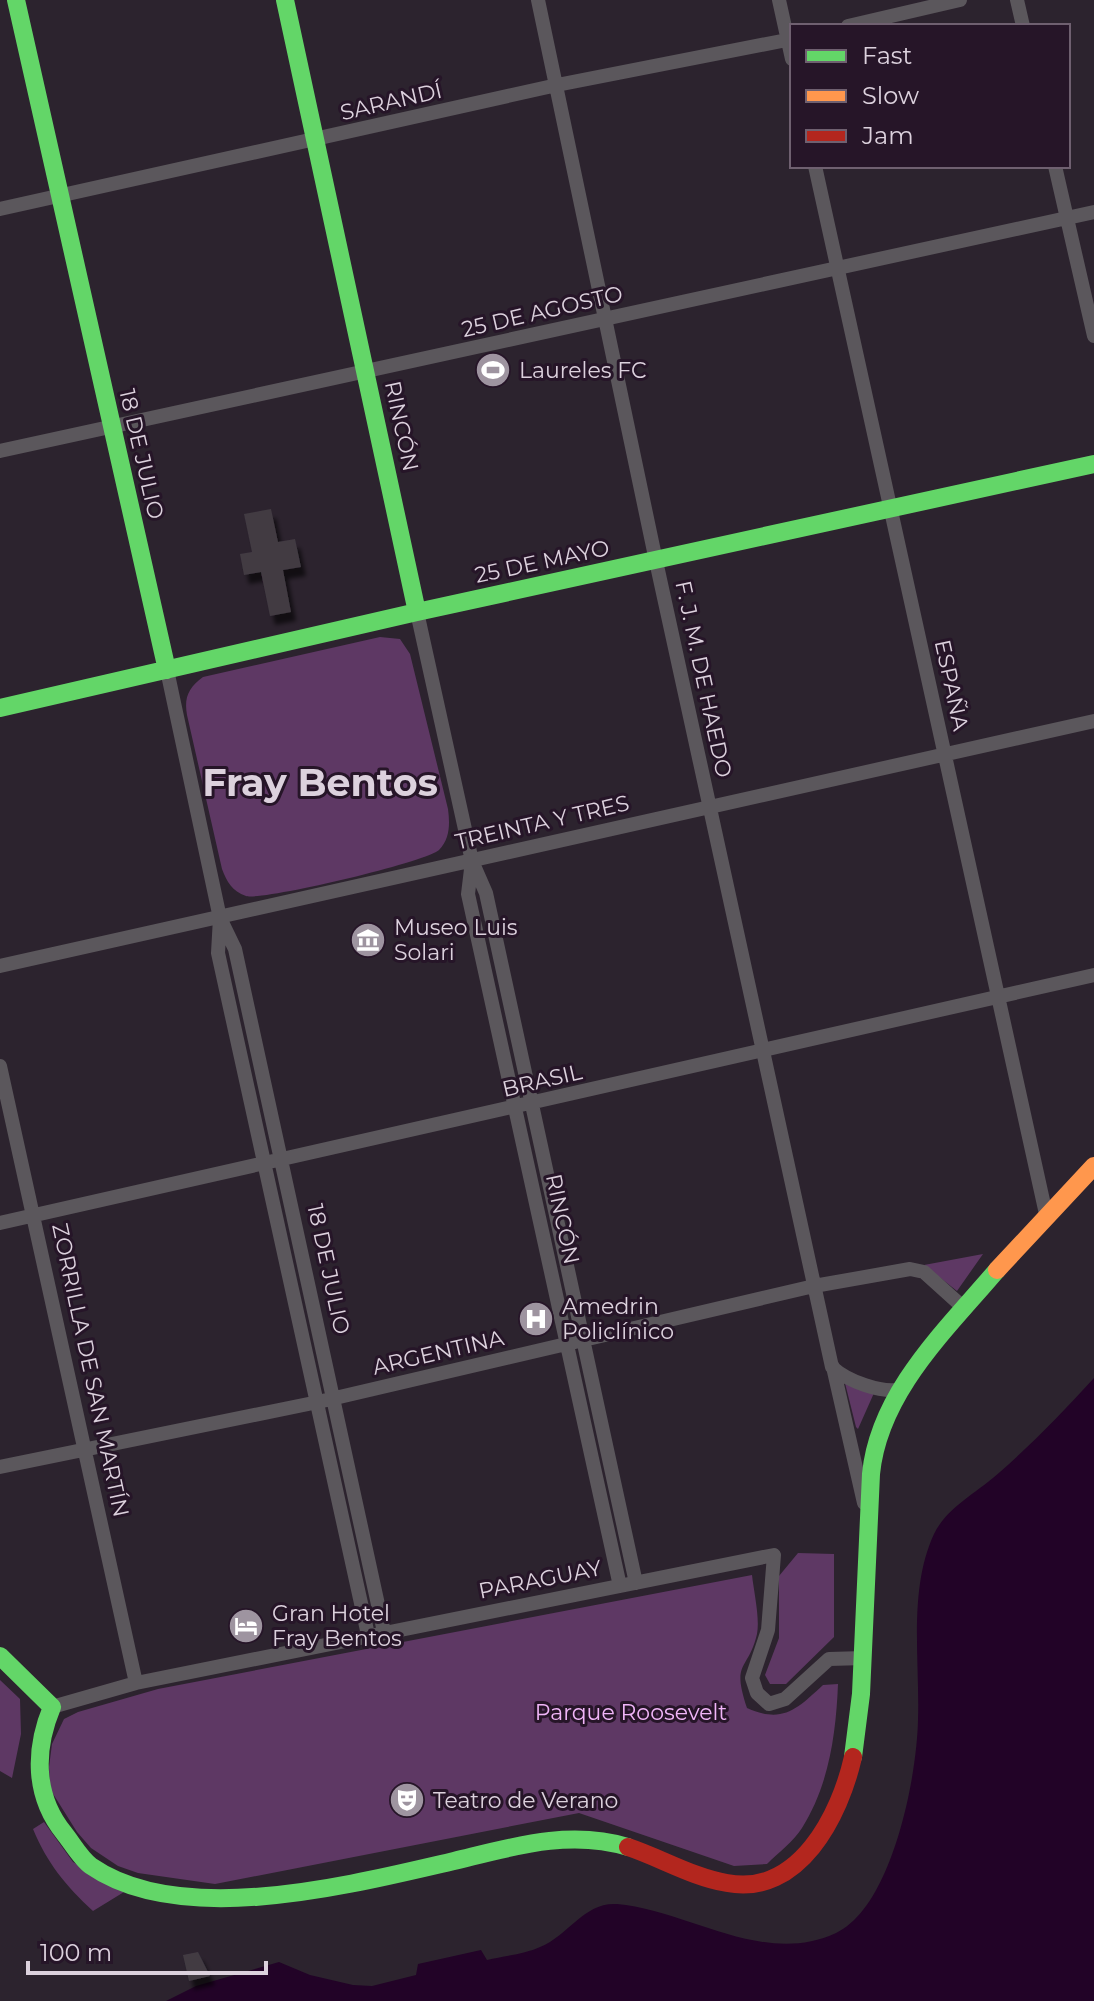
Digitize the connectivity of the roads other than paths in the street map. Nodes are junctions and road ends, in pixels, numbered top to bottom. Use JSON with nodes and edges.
{"nodes":[{"id":1,"x":16,"y":0,"type":"edge"},
{"id":2,"x":285,"y":0,"type":"edge"},
{"id":3,"x":538,"y":0,"type":"edge"},
{"id":4,"x":779,"y":0,"type":"edge"},
{"id":5,"x":960,"y":0,"type":"edge"},
{"id":6,"x":1017,"y":0,"type":"edge"},
{"id":7,"x":857,"y":24,"type":"edge"},
{"id":8,"x":1023,"y":24,"type":"edge"},
{"id":9,"x":790,"y":40,"type":"edge"},
{"id":10,"x":557,"y":85,"type":"junction"},
{"id":11,"x":316,"y":141,"type":"junction"},
{"id":12,"x":815,"y":168,"type":"edge"},
{"id":13,"x":1055,"y":168,"type":"edge"},
{"id":14,"x":61,"y":196,"type":"junction"},
{"id":15,"x":0,"y":209,"type":"edge"},
{"id":16,"x":1094,"y":212,"type":"edge"},
{"id":17,"x":1067,"y":218,"type":"junction"},
{"id":18,"x":838,"y":270,"type":"junction"},
{"id":19,"x":605,"y":318,"type":"junction"},
{"id":20,"x":1094,"y":336,"type":"edge"},
{"id":21,"x":367,"y":373,"type":"junction"},
{"id":22,"x":111,"y":427,"type":"junction"},
{"id":23,"x":0,"y":451,"type":"edge"},
{"id":24,"x":1094,"y":464,"type":"edge"},
{"id":25,"x":893,"y":508,"type":"junction"},
{"id":26,"x":656,"y":561,"type":"junction"},
{"id":27,"x":417,"y":612,"type":"junction"},
{"id":28,"x":167,"y":670,"type":"junction"},
{"id":29,"x":0,"y":708,"type":"edge"},
{"id":30,"x":1094,"y":721,"type":"edge"},
{"id":31,"x":944,"y":752,"type":"junction"},
{"id":32,"x":709,"y":804,"type":"junction"},
{"id":33,"x":472,"y":861,"type":"junction"},
{"id":34,"x":220,"y":918,"type":"junction"},
{"id":35,"x":0,"y":966,"type":"edge"},
{"id":36,"x":1094,"y":975,"type":"edge"},
{"id":37,"x":1001,"y":997,"type":"junction"},
{"id":38,"x":764,"y":1050,"type":"junction"},
{"id":39,"x":0,"y":1066,"type":"edge"},
{"id":40,"x":531,"y":1106,"type":"junction"},
{"id":41,"x":514,"y":1109,"type":"junction"},
{"id":42,"x":280,"y":1160,"type":"junction"},
{"id":43,"x":264,"y":1164,"type":"junction"},
{"id":44,"x":1094,"y":1166,"type":"edge"},
{"id":45,"x":1046,"y":1214,"type":"junction"},
{"id":46,"x":35,"y":1215,"type":"junction"},
{"id":47,"x":0,"y":1223,"type":"edge"},
{"id":48,"x":814,"y":1286,"type":"junction"},
{"id":49,"x":965,"y":1309,"type":"junction"},
{"id":50,"x":584,"y":1342,"type":"junction"},
{"id":51,"x":566,"y":1346,"type":"junction"},
{"id":52,"x":832,"y":1367,"type":"junction"},
{"id":53,"x":902,"y":1389,"type":"junction"},
{"id":54,"x":325,"y":1400,"type":"junction"},
{"id":55,"x":85,"y":1448,"type":"junction"},
{"id":56,"x":0,"y":1467,"type":"edge"},
{"id":57,"x":869,"y":1535,"type":"junction"},
{"id":58,"x":636,"y":1583,"type":"junction"},
{"id":59,"x":620,"y":1586,"type":"junction"},
{"id":60,"x":384,"y":1632,"type":"junction"},
{"id":61,"x":368,"y":1635,"type":"junction"},
{"id":62,"x":0,"y":1656,"type":"edge"},
{"id":63,"x":864,"y":1658,"type":"junction"},
{"id":64,"x":136,"y":1683,"type":"junction"},
{"id":65,"x":52,"y":1707,"type":"junction"}],
"edges":[{"from":1,"to":14,"type":"street","name":"18 DE JULIO"},
{"from":2,"to":11,"type":"street","name":"RINCÓN"},
{"from":3,"to":10,"type":"street","name":"F. J. M. DE HAEDO"},
{"from":4,"to":9,"type":"street"},
{"from":5,"to":7,"type":"street"},
{"from":6,"to":8,"type":"street"},
{"from":9,"to":10,"type":"street","name":"SARANDÍ"},
{"from":10,"to":11,"type":"street","name":"SARANDÍ"},
{"from":10,"to":19,"type":"street","name":"F. J. M. DE HAEDO"},
{"from":11,"to":14,"type":"street","name":"SARANDÍ"},
{"from":11,"to":21,"type":"street","name":"RINCÓN"},
{"from":12,"to":18,"type":"street","name":"ESPAÑA"},
{"from":13,"to":17,"type":"street"},
{"from":14,"to":15,"type":"street","name":"SARANDÍ"},
{"from":14,"to":22,"type":"street","name":"18 DE JULIO"},
{"from":16,"to":17,"type":"street","name":"25 DE AGOSTO"},
{"from":17,"to":18,"type":"street","name":"25 DE AGOSTO"},
{"from":17,"to":20,"type":"street"},
{"from":18,"to":19,"type":"street","name":"25 DE AGOSTO"},
{"from":18,"to":25,"type":"street","name":"ESPAÑA"},
{"from":19,"to":21,"type":"street","name":"25 DE AGOSTO"},
{"from":19,"to":26,"type":"street","name":"F. J. M. DE HAEDO"},
{"from":21,"to":22,"type":"street","name":"25 DE AGOSTO"},
{"from":21,"to":27,"type":"street","name":"RINCÓN"},
{"from":22,"to":23,"type":"street","name":"25 DE AGOSTO"},
{"from":22,"to":28,"type":"street","name":"18 DE JULIO"},
{"from":24,"to":25,"type":"street","name":"25 DE MAYO"},
{"from":25,"to":26,"type":"street","name":"25 DE MAYO"},
{"from":25,"to":31,"type":"street","name":"ESPAÑA"},
{"from":26,"to":27,"type":"street","name":"25 DE MAYO"},
{"from":26,"to":32,"type":"street","name":"F. J. M. DE HAEDO"},
{"from":27,"to":28,"type":"street","name":"25 DE MAYO"},
{"from":27,"to":33,"type":"street","name":"RINCÓN"},
{"from":28,"to":29,"type":"street","name":"25 DE MAYO"},
{"from":28,"to":34,"type":"street","name":"18 DE JULIO"},
{"from":30,"to":31,"type":"street","name":"TREINTA Y TRES"},
{"from":31,"to":32,"type":"street","name":"TREINTA Y TRES"},
{"from":31,"to":37,"type":"street","name":"ESPAÑA"},
{"from":32,"to":33,"type":"street","name":"TREINTA Y TRES"},
{"from":32,"to":38,"type":"street","name":"F. J. M. DE HAEDO"},
{"from":33,"to":34,"type":"street","name":"TREINTA Y TRES"},
{"from":33,"to":40,"type":"street","name":"RINCÓN"},
{"from":33,"to":41,"type":"street","name":"RINCÓN"},
{"from":34,"to":35,"type":"street","name":"TREINTA Y TRES"},
{"from":34,"to":42,"type":"street","name":"18 DE JULIO"},
{"from":34,"to":43,"type":"street","name":"18 DE JULIO"},
{"from":36,"to":37,"type":"street","name":"BRASIL"},
{"from":37,"to":38,"type":"street","name":"BRASIL"},
{"from":37,"to":45,"type":"street","name":"ESPAÑA"},
{"from":38,"to":40,"type":"street","name":"BRASIL"},
{"from":38,"to":48,"type":"street","name":"F. J. M. DE HAEDO"},
{"from":39,"to":46,"type":"street","name":"ZORRILLA DE SAN MARTÍN"},
{"from":40,"to":41,"type":"street","name":"BRASIL"},
{"from":40,"to":50,"type":"street","name":"RINCÓN"},
{"from":41,"to":42,"type":"street","name":"BRASIL"},
{"from":41,"to":51,"type":"street","name":"RINCÓN"},
{"from":42,"to":43,"type":"street","name":"BRASIL"},
{"from":42,"to":54,"type":"street","name":"18 DE JULIO"},
{"from":43,"to":46,"type":"street","name":"BRASIL"},
{"from":43,"to":54,"type":"street","name":"18 DE JULIO"},
{"from":44,"to":45,"type":"street"},
{"from":45,"to":49,"type":"street"},
{"from":46,"to":47,"type":"street","name":"BRASIL"},
{"from":46,"to":55,"type":"street","name":"ZORRILLA DE SAN MARTÍN"},
{"from":48,"to":49,"type":"street","name":"ARGENTINA"},
{"from":48,"to":50,"type":"street","name":"ARGENTINA"},
{"from":48,"to":52,"type":"street","name":"F. J. M. DE HAEDO"},
{"from":49,"to":53,"type":"street"},
{"from":50,"to":51,"type":"street","name":"ARGENTINA"},
{"from":50,"to":58,"type":"street","name":"RINCÓN"},
{"from":51,"to":54,"type":"street","name":"ARGENTINA"},
{"from":51,"to":59,"type":"street","name":"RINCÓN"},
{"from":52,"to":53,"type":"street"},
{"from":52,"to":57,"type":"street","name":"F. J. M. DE HAEDO"},
{"from":53,"to":57,"type":"street"},
{"from":54,"to":55,"type":"street","name":"ARGENTINA"},
{"from":54,"to":60,"type":"street","name":"18 DE JULIO"},
{"from":54,"to":61,"type":"street","name":"18 DE JULIO"},
{"from":55,"to":56,"type":"street","name":"ARGENTINA"},
{"from":55,"to":64,"type":"street","name":"ZORRILLA DE SAN MARTÍN"},
{"from":57,"to":63,"type":"street"},
{"from":58,"to":59,"type":"street","name":"PARAGUAY"},
{"from":58,"to":63,"type":"street","name":"PARAGUAY"},
{"from":59,"to":60,"type":"street","name":"PARAGUAY"},
{"from":60,"to":61,"type":"street","name":"PARAGUAY"},
{"from":61,"to":64,"type":"street","name":"PARAGUAY"},
{"from":62,"to":65,"type":"street"},
{"from":63,"to":65,"type":"street"},
{"from":64,"to":65,"type":"street","name":"PARAGUAY"}]}
